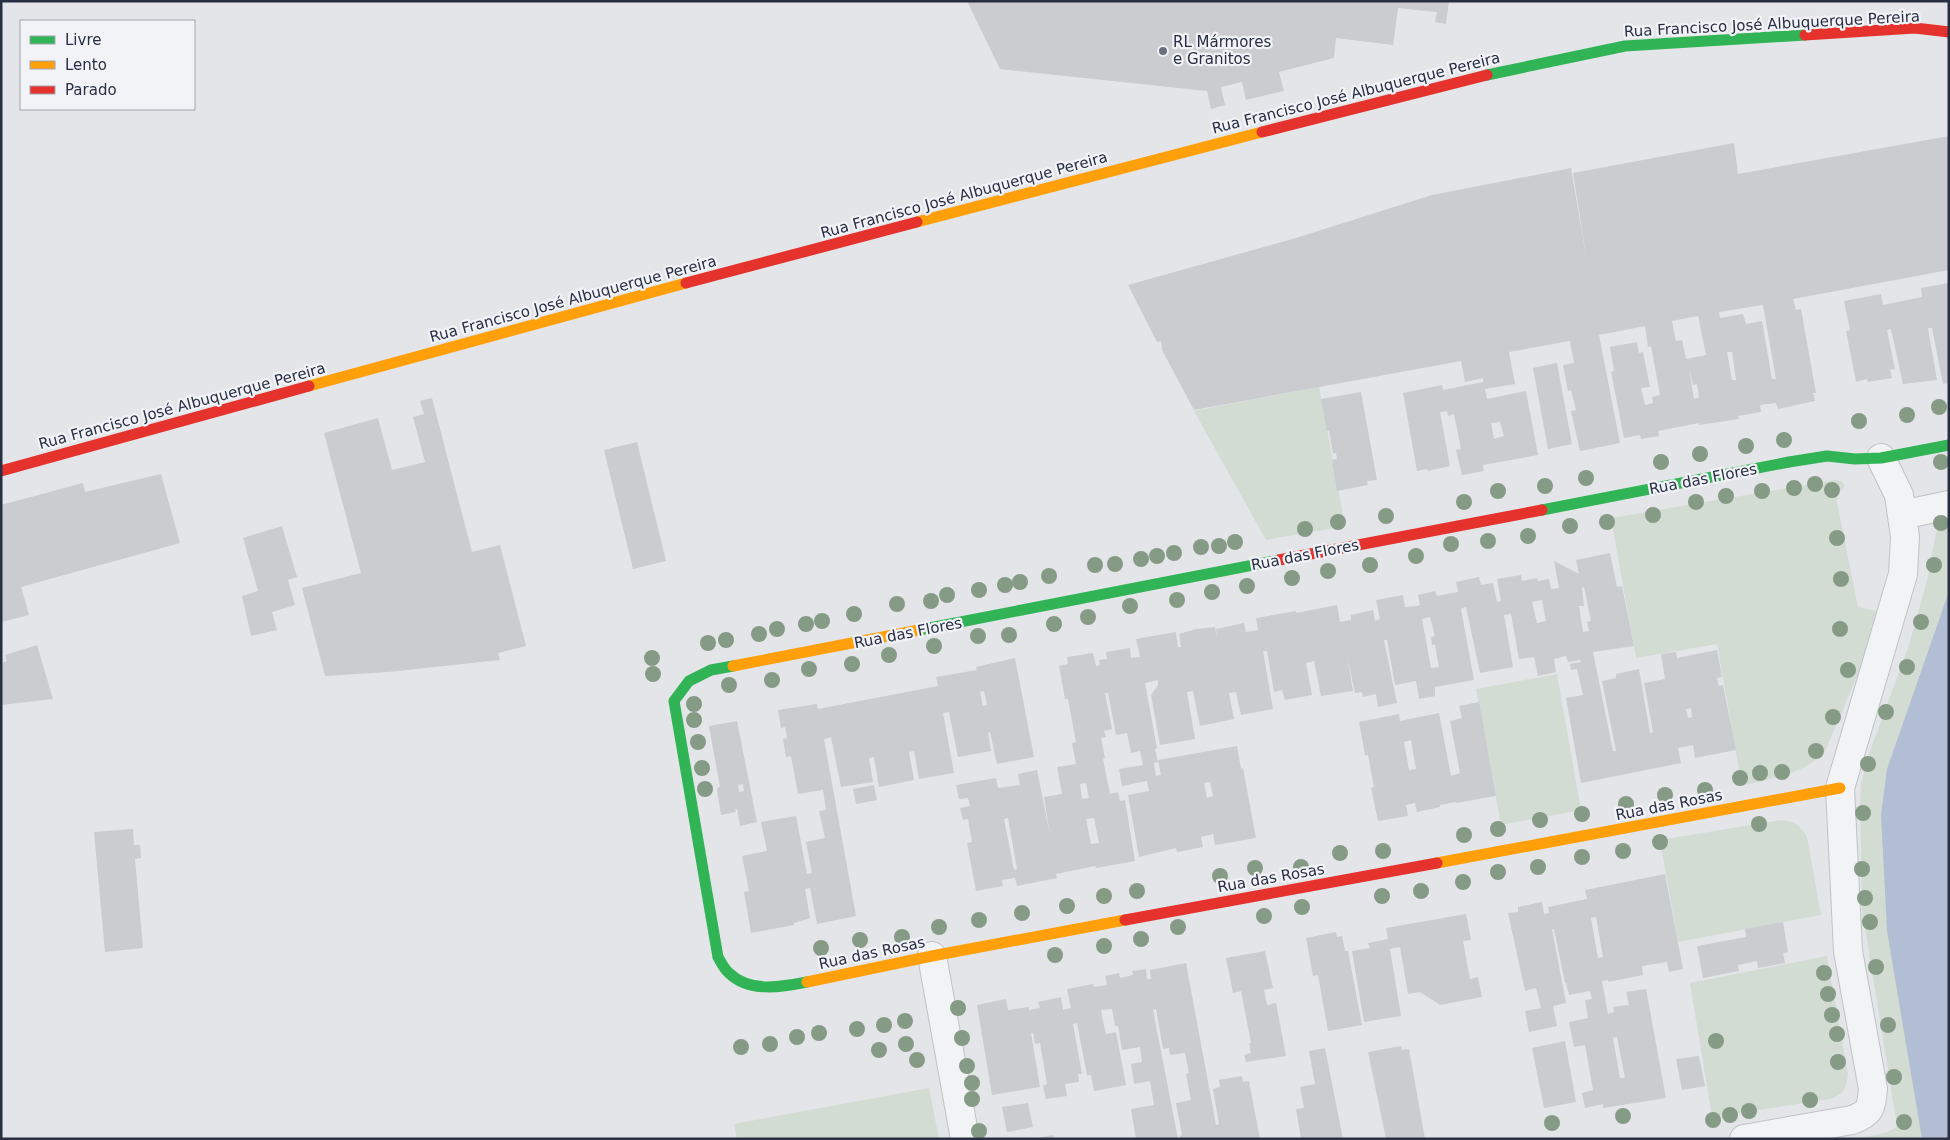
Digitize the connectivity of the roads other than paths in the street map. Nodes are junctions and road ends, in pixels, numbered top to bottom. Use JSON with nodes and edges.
{"nodes":[{"id":1,"x":1949,"y":32,"type":"edge"},
{"id":2,"x":1949,"y":445,"type":"edge"},
{"id":3,"x":1882,"y":458,"type":"junction"},
{"id":4,"x":1,"y":471,"type":"edge"},
{"id":5,"x":1949,"y":505,"type":"edge"},
{"id":6,"x":1902,"y":515,"type":"junction"},
{"id":7,"x":1840,"y":788,"type":"junction"},
{"id":8,"x":932,"y":956,"type":"junction"},
{"id":9,"x":718,"y":957,"type":"joint"},
{"id":10,"x":964,"y":1139,"type":"edge"},
{"id":11,"x":1744,"y":1139,"type":"edge"}],
"edges":[{"from":1,"to":4,"type":"street","name":"Rua Francisco José Albuquerque Pereira"},
{"from":2,"to":3,"type":"street","name":"Rua das Flores"},
{"from":3,"to":6,"type":"street"},
{"from":3,"to":9,"type":"street","name":"Rua das Flores"},
{"from":5,"to":6,"type":"street"},
{"from":6,"to":7,"type":"street"},
{"from":7,"to":8,"type":"street","name":"Rua das Rosas"},
{"from":7,"to":11,"type":"street"},
{"from":8,"to":9,"type":"street","name":"Rua das Rosas"},
{"from":8,"to":10,"type":"street"}]}
